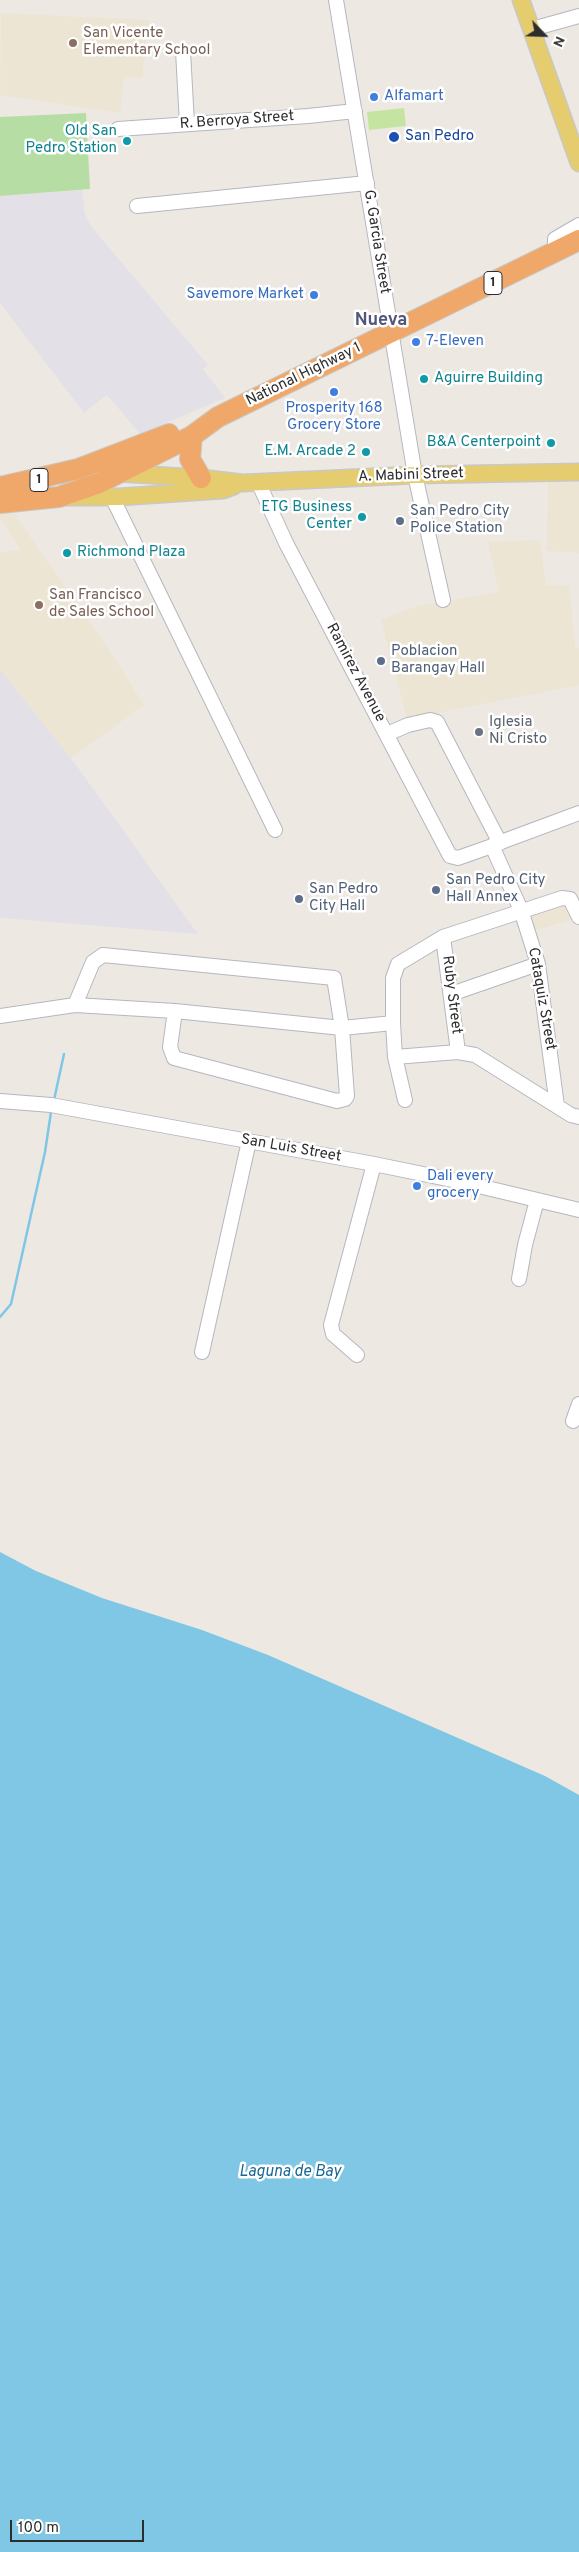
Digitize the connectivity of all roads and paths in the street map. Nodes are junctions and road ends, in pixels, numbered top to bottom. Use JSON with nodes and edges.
{"nodes":[{"id":1,"x":336,"y":0,"type":"edge"},
{"id":2,"x":521,"y":0,"type":"edge"},
{"id":3,"x":579,"y":16,"type":"edge"},
{"id":4,"x":532,"y":29,"type":"junction"},
{"id":5,"x":183,"y":51,"type":"dead end"},
{"id":6,"x":355,"y":111,"type":"junction"},
{"id":7,"x":187,"y":124,"type":"junction"},
{"id":8,"x":118,"y":129,"type":"dead end"},
{"id":9,"x":579,"y":163,"type":"edge"},
{"id":10,"x":367,"y":183,"type":"junction"},
{"id":11,"x":137,"y":206,"type":"dead end"},
{"id":12,"x":579,"y":225,"type":"edge"},
{"id":13,"x":579,"y":240,"type":"edge"},
{"id":14,"x":555,"y":252,"type":"junction"},
{"id":15,"x":391,"y":333,"type":"junction"},
{"id":16,"x":218,"y":417,"type":"junction"},
{"id":17,"x":192,"y":436,"type":"junction"},
{"id":18,"x":78,"y":470,"type":"junction"},
{"id":19,"x":579,"y":472,"type":"edge"},
{"id":20,"x":118,"y":473,"type":"junction"},
{"id":21,"x":415,"y":475,"type":"junction"},
{"id":22,"x":201,"y":478,"type":"junction"},
{"id":23,"x":250,"y":483,"type":"junction"},
{"id":24,"x":0,"y":487,"type":"edge"},
{"id":25,"x":60,"y":497,"type":"junction"},
{"id":26,"x":112,"y":497,"type":"junction"},
{"id":27,"x":0,"y":503,"type":"edge"},
{"id":28,"x":443,"y":600,"type":"dead end"},
{"id":29,"x":387,"y":734,"type":"junction"},
{"id":30,"x":579,"y":813,"type":"edge"},
{"id":31,"x":275,"y":830,"type":"dead end"},
{"id":32,"x":496,"y":844,"type":"junction"},
{"id":33,"x":521,"y":910,"type":"junction"},
{"id":34,"x":579,"y":917,"type":"edge"},
{"id":35,"x":443,"y":937,"type":"junction"},
{"id":36,"x":538,"y":964,"type":"junction"},
{"id":37,"x":452,"y":994,"type":"junction"},
{"id":38,"x":75,"y":1005,"type":"junction"},
{"id":39,"x":175,"y":1011,"type":"junction"},
{"id":40,"x":0,"y":1016,"type":"edge"},
{"id":41,"x":393,"y":1023,"type":"junction"},
{"id":42,"x":342,"y":1028,"type":"junction"},
{"id":43,"x":458,"y":1052,"type":"junction"},
{"id":44,"x":395,"y":1057,"type":"junction"},
{"id":45,"x":405,"y":1100,"type":"dead end"},
{"id":46,"x":0,"y":1101,"type":"edge"},
{"id":47,"x":556,"y":1106,"type":"junction"},
{"id":48,"x":579,"y":1117,"type":"edge"},
{"id":49,"x":249,"y":1142,"type":"junction"},
{"id":50,"x":374,"y":1164,"type":"junction"},
{"id":51,"x":537,"y":1200,"type":"junction"},
{"id":52,"x":579,"y":1210,"type":"edge"},
{"id":53,"x":520,"y":1279,"type":"dead end"},
{"id":54,"x":202,"y":1352,"type":"dead end"},
{"id":55,"x":357,"y":1355,"type":"dead end"},
{"id":56,"x":579,"y":1404,"type":"edge"},
{"id":57,"x":573,"y":1421,"type":"dead end"}],
"edges":[{"from":1,"to":6,"type":"street","name":"G. Garcia Street"},
{"from":2,"to":4,"type":"main road"},
{"from":3,"to":4,"type":"street"},
{"from":4,"to":9,"type":"main road"},
{"from":5,"to":7,"type":"street"},
{"from":6,"to":7,"type":"street","name":"R. Berroya Street"},
{"from":6,"to":10,"type":"street","name":"G. Garcia Street"},
{"from":7,"to":8,"type":"street","name":"R. Berroya Street"},
{"from":10,"to":11,"type":"street"},
{"from":10,"to":15,"type":"street","name":"G. Garcia Street"},
{"from":12,"to":14,"type":"street"},
{"from":13,"to":14,"type":"highway","name":"National Highway 1","number":"1"},
{"from":14,"to":15,"type":"highway","name":"National Highway 1","number":"1"},
{"from":15,"to":16,"type":"highway","name":"National Highway 1","number":"1"},
{"from":15,"to":21,"type":"street","name":"G. Garcia Street"},
{"from":16,"to":17,"type":"highway","name":"National Highway 1","number":"1"},
{"from":16,"to":18,"type":"highway","name":"National Highway 1","number":"1"},
{"from":17,"to":20,"type":"highway","name":"National Highway 1","number":"1"},
{"from":17,"to":22,"type":"highway"},
{"from":18,"to":20,"type":"main road","name":"A. Mabini Street"},
{"from":18,"to":24,"type":"highway","name":"National Highway 1","number":"1"},
{"from":19,"to":21,"type":"main road","name":"A. Mabini Street"},
{"from":20,"to":22,"type":"main road","name":"A. Mabini Street"},
{"from":20,"to":25,"type":"highway","name":"National Highway 1","number":"1"},
{"from":21,"to":23,"type":"main road","name":"A. Mabini Street"},
{"from":21,"to":28,"type":"street","name":"G. Garcia Street"},
{"from":22,"to":23,"type":"main road","name":"A. Mabini Street"},
{"from":23,"to":26,"type":"main road","name":"A. Mabini Street"},
{"from":23,"to":29,"type":"street","name":"Ramirez Avenue"},
{"from":25,"to":26,"type":"main road","name":"A. Mabini Street"},
{"from":25,"to":27,"type":"highway","name":"National Highway 1","number":"1"},
{"from":26,"to":31,"type":"street"},
{"from":29,"to":32,"type":"street","name":"Ramirez Avenue"},
{"from":29,"to":32,"type":"street","name":"Cataquiz Street"},
{"from":30,"to":32,"type":"street"},
{"from":32,"to":33,"type":"street","name":"Cataquiz Street"},
{"from":33,"to":34,"type":"street"},
{"from":33,"to":35,"type":"street"},
{"from":33,"to":36,"type":"street","name":"Cataquiz Street"},
{"from":35,"to":37,"type":"street","name":"Ruby Street"},
{"from":35,"to":41,"type":"street"},
{"from":36,"to":37,"type":"street"},
{"from":36,"to":47,"type":"street","name":"Cataquiz Street"},
{"from":37,"to":43,"type":"street","name":"Ruby Street"},
{"from":38,"to":39,"type":"street"},
{"from":38,"to":40,"type":"street"},
{"from":38,"to":42,"type":"street"},
{"from":39,"to":42,"type":"street"},
{"from":39,"to":42,"type":"street"},
{"from":41,"to":42,"type":"street"},
{"from":41,"to":44,"type":"street"},
{"from":43,"to":44,"type":"street"},
{"from":43,"to":47,"type":"street"},
{"from":44,"to":45,"type":"street"},
{"from":46,"to":49,"type":"street","name":"San Luis Street"},
{"from":47,"to":48,"type":"street"},
{"from":49,"to":50,"type":"street","name":"San Luis Street"},
{"from":49,"to":54,"type":"street"},
{"from":50,"to":51,"type":"street","name":"San Luis Street"},
{"from":50,"to":55,"type":"street"},
{"from":51,"to":52,"type":"street","name":"San Luis Street"},
{"from":51,"to":53,"type":"street"},
{"from":56,"to":57,"type":"street"}]}
